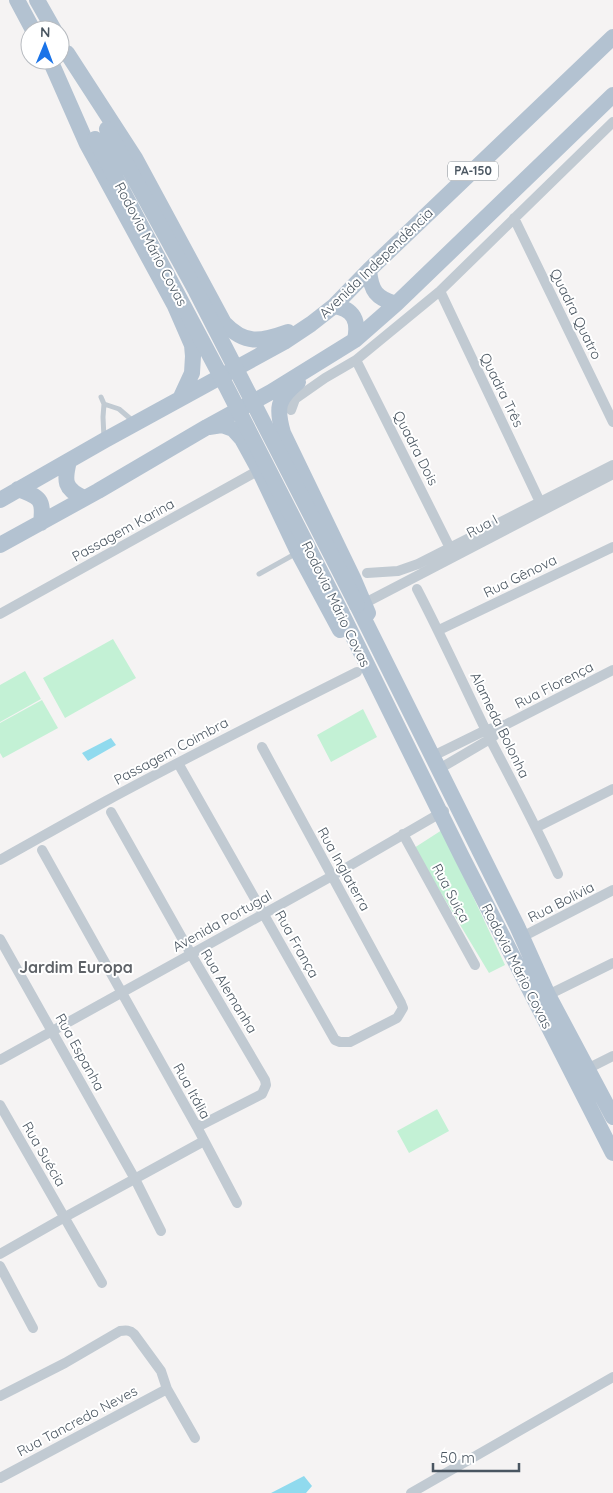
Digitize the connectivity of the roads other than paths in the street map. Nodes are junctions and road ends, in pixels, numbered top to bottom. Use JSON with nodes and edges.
{"nodes":[{"id":1,"x":17,"y":0,"type":"edge"},
{"id":2,"x":36,"y":0,"type":"edge"},
{"id":3,"x":28,"y":20,"type":"edge"},
{"id":4,"x":48,"y":20,"type":"edge"},
{"id":5,"x":613,"y":37,"type":"edge"},
{"id":6,"x":70,"y":58,"type":"edge"},
{"id":7,"x":70,"y":60,"type":"edge"},
{"id":8,"x":54,"y":70,"type":"edge"},
{"id":9,"x":56,"y":70,"type":"edge"},
{"id":10,"x":613,"y":95,"type":"edge"},
{"id":11,"x":613,"y":122,"type":"edge"},
{"id":12,"x":514,"y":218,"type":"junction"},
{"id":13,"x":369,"y":270,"type":"junction"},
{"id":14,"x":440,"y":291,"type":"junction"},
{"id":15,"x":396,"y":304,"type":"junction"},
{"id":16,"x":334,"y":306,"type":"junction"},
{"id":17,"x":311,"y":324,"type":"junction"},
{"id":18,"x":355,"y":340,"type":"junction"},
{"id":19,"x":327,"y":358,"type":"junction"},
{"id":20,"x":356,"y":360,"type":"junction"},
{"id":21,"x":101,"y":397,"type":"dead end"},
{"id":22,"x":180,"y":399,"type":"junction"},
{"id":23,"x":104,"y":404,"type":"junction"},
{"id":24,"x":291,"y":410,"type":"dead end"},
{"id":25,"x":613,"y":422,"type":"edge"},
{"id":26,"x":136,"y":424,"type":"junction"},
{"id":27,"x":207,"y":428,"type":"junction"},
{"id":28,"x":105,"y":440,"type":"junction"},
{"id":29,"x":69,"y":461,"type":"junction"},
{"id":30,"x":613,"y":465,"type":"edge"},
{"id":31,"x":259,"y":470,"type":"junction"},
{"id":32,"x":613,"y":474,"type":"edge"},
{"id":33,"x":18,"y":489,"type":"junction"},
{"id":34,"x":84,"y":498,"type":"junction"},
{"id":35,"x":0,"y":500,"type":"edge"},
{"id":36,"x":540,"y":502,"type":"junction"},
{"id":37,"x":41,"y":522,"type":"junction"},
{"id":38,"x":0,"y":545,"type":"edge"},
{"id":39,"x":613,"y":547,"type":"edge"},
{"id":40,"x":450,"y":548,"type":"junction"},
{"id":41,"x":298,"y":552,"type":"junction"},
{"id":42,"x":367,"y":573,"type":"dead end"},
{"id":43,"x":259,"y":574,"type":"dead end"},
{"id":44,"x":417,"y":589,"type":"dead end"},
{"id":45,"x":361,"y":604,"type":"junction"},
{"id":46,"x":0,"y":614,"type":"edge"},
{"id":47,"x":438,"y":630,"type":"junction"},
{"id":48,"x":362,"y":669,"type":"junction"},
{"id":49,"x":613,"y":670,"type":"edge"},
{"id":50,"x":488,"y":735,"type":"junction"},
{"id":51,"x":262,"y":747,"type":"dead end"},
{"id":52,"x":178,"y":763,"type":"junction"},
{"id":53,"x":436,"y":763,"type":"junction"},
{"id":54,"x":613,"y":789,"type":"edge"},
{"id":55,"x":456,"y":804,"type":"junction"},
{"id":56,"x":112,"y":812,"type":"dead end"},
{"id":57,"x":440,"y":813,"type":"junction"},
{"id":58,"x":537,"y":827,"type":"junction"},
{"id":59,"x":403,"y":834,"type":"junction"},
{"id":60,"x":42,"y":850,"type":"dead end"},
{"id":61,"x":0,"y":860,"type":"edge"},
{"id":62,"x":558,"y":874,"type":"dead end"},
{"id":63,"x":332,"y":876,"type":"junction"},
{"id":64,"x":613,"y":890,"type":"edge"},
{"id":65,"x":264,"y":913,"type":"junction"},
{"id":66,"x":522,"y":937,"type":"junction"},
{"id":67,"x":0,"y":939,"type":"edge"},
{"id":68,"x":191,"y":954,"type":"junction"},
{"id":69,"x":613,"y":963,"type":"edge"},
{"id":70,"x":475,"y":965,"type":"dead end"},
{"id":71,"x":121,"y":992,"type":"junction"},
{"id":72,"x":548,"y":995,"type":"junction"},
{"id":73,"x":401,"y":1003,"type":"joint"},
{"id":74,"x":52,"y":1031,"type":"junction"},
{"id":75,"x":613,"y":1056,"type":"edge"},
{"id":76,"x":0,"y":1060,"type":"edge"},
{"id":77,"x":587,"y":1069,"type":"junction"},
{"id":78,"x":0,"y":1104,"type":"edge"},
{"id":79,"x":613,"y":1117,"type":"edge"},
{"id":80,"x":197,"y":1127,"type":"junction"},
{"id":81,"x":204,"y":1142,"type":"junction"},
{"id":82,"x":613,"y":1153,"type":"edge"},
{"id":83,"x":135,"y":1179,"type":"junction"},
{"id":84,"x":237,"y":1203,"type":"dead end"},
{"id":85,"x":65,"y":1217,"type":"junction"},
{"id":86,"x":161,"y":1231,"type":"dead end"},
{"id":87,"x":0,"y":1254,"type":"edge"},
{"id":88,"x":0,"y":1266,"type":"edge"},
{"id":89,"x":102,"y":1284,"type":"dead end"},
{"id":90,"x":33,"y":1328,"type":"dead end"},
{"id":91,"x":613,"y":1377,"type":"edge"},
{"id":92,"x":167,"y":1389,"type":"junction"},
{"id":93,"x":0,"y":1396,"type":"edge"},
{"id":94,"x":194,"y":1438,"type":"dead end"},
{"id":95,"x":0,"y":1478,"type":"edge"},
{"id":96,"x":411,"y":1493,"type":"edge"}],
"edges":[{"from":1,"to":3,"type":"main road"},
{"from":2,"to":4,"type":"main road"},
{"from":5,"to":13,"type":"main road","name":"Avenida Independência","number":"PA-150"},
{"from":6,"to":17,"type":"main road"},
{"from":7,"to":45,"type":"main road","name":"Rodovia Mário Covas","bridge":true},
{"from":8,"to":22,"type":"main road"},
{"from":9,"to":48,"type":"main road","name":"Rodovia Mário Covas","bridge":true},
{"from":10,"to":15,"type":"main road","number":"PA-150"},
{"from":11,"to":12,"type":"street"},
{"from":12,"to":14,"type":"street"},
{"from":12,"to":25,"type":"street","name":"Quadra Quatro"},
{"from":13,"to":15,"type":"main road"},
{"from":13,"to":16,"type":"main road","name":"Avenida Independência","number":"PA-150"},
{"from":14,"to":20,"type":"street"},
{"from":14,"to":36,"type":"street","name":"Quadra Três"},
{"from":15,"to":18,"type":"main road","number":"PA-150"},
{"from":16,"to":17,"type":"main road","name":"Avenida Independência","number":"PA-150"},
{"from":16,"to":18,"type":"main road"},
{"from":17,"to":22,"type":"main road","name":"Avenida Independência","number":"PA-150"},
{"from":18,"to":19,"type":"main road","number":"PA-150"},
{"from":19,"to":27,"type":"main road","number":"PA-150"},
{"from":19,"to":45,"type":"main road"},
{"from":20,"to":24,"type":"street"},
{"from":20,"to":40,"type":"street","name":"Quadra Dois"},
{"from":21,"to":23,"type":"lane"},
{"from":22,"to":26,"type":"main road","name":"Avenida Independência"},
{"from":23,"to":26,"type":"lane"},
{"from":23,"to":28,"type":"lane"},
{"from":26,"to":28,"type":"main road","name":"Avenida Independência"},
{"from":27,"to":31,"type":"main road"},
{"from":27,"to":34,"type":"main road"},
{"from":28,"to":29,"type":"main road","name":"Avenida Independência"},
{"from":29,"to":33,"type":"main road","name":"Avenida Independência"},
{"from":29,"to":34,"type":"main road"},
{"from":30,"to":36,"type":"street"},
{"from":31,"to":41,"type":"main road"},
{"from":31,"to":46,"type":"street","name":"Passagem Karina"},
{"from":32,"to":45,"type":"street","name":"Rua I"},
{"from":33,"to":35,"type":"main road","name":"Avenida Independência"},
{"from":33,"to":37,"type":"main road"},
{"from":34,"to":37,"type":"main road"},
{"from":36,"to":40,"type":"street"},
{"from":37,"to":38,"type":"main road"},
{"from":39,"to":47,"type":"street","name":"Rua Gênova"},
{"from":40,"to":42,"type":"street"},
{"from":41,"to":43,"type":"lane"},
{"from":41,"to":48,"type":"main road"},
{"from":44,"to":47,"type":"street","name":"Alameda Bolonha"},
{"from":45,"to":53,"type":"main road","name":"Rodovia Mário Covas"},
{"from":47,"to":50,"type":"street","name":"Alameda Bolonha"},
{"from":48,"to":52,"type":"street","name":"Passagem Coimbra"},
{"from":48,"to":57,"type":"main road","name":"Rodovia Mário Covas"},
{"from":49,"to":50,"type":"street","name":"Rua Florença"},
{"from":50,"to":53,"type":"street","name":"Rua Florença"},
{"from":50,"to":58,"type":"street","name":"Alameda Bolonha"},
{"from":51,"to":63,"type":"street","name":"Rua Inglaterra"},
{"from":52,"to":61,"type":"street","name":"Passagem Coimbra"},
{"from":52,"to":65,"type":"street","name":"Rua França"},
{"from":53,"to":55,"type":"main road","name":"Rodovia Mário Covas"},
{"from":54,"to":58,"type":"street"},
{"from":55,"to":57,"type":"street","name":"Avenida Portugal"},
{"from":55,"to":66,"type":"main road","name":"Rodovia Mário Covas"},
{"from":56,"to":68,"type":"street","name":"Rua Alemanha"},
{"from":57,"to":59,"type":"street","name":"Avenida Portugal"},
{"from":57,"to":82,"type":"main road","name":"Rodovia Mário Covas"},
{"from":58,"to":62,"type":"street","name":"Alameda Bolonha"},
{"from":59,"to":63,"type":"street","name":"Avenida Portugal"},
{"from":59,"to":70,"type":"street","name":"Rua Suiça"},
{"from":60,"to":71,"type":"street","name":"Rua Itália"},
{"from":63,"to":65,"type":"street","name":"Avenida Portugal"},
{"from":63,"to":73,"type":"street","name":"Rua Inglaterra"},
{"from":64,"to":66,"type":"street","name":"Rua Bolívia"},
{"from":65,"to":68,"type":"street","name":"Avenida Portugal"},
{"from":65,"to":73,"type":"street","name":"Rua França"},
{"from":66,"to":72,"type":"main road","name":"Rodovia Mário Covas"},
{"from":67,"to":74,"type":"street","name":"Rua Espanha"},
{"from":68,"to":71,"type":"street","name":"Avenida Portugal"},
{"from":68,"to":80,"type":"street","name":"Rua Alemanha"},
{"from":69,"to":72,"type":"street"},
{"from":71,"to":74,"type":"street","name":"Avenida Portugal"},
{"from":71,"to":80,"type":"street","name":"Rua Itália"},
{"from":72,"to":77,"type":"main road","name":"Rodovia Mário Covas"},
{"from":74,"to":76,"type":"street","name":"Avenida Portugal"},
{"from":74,"to":83,"type":"street","name":"Rua Espanha"},
{"from":75,"to":77,"type":"street"},
{"from":77,"to":79,"type":"main road","name":"Rodovia Mário Covas"},
{"from":78,"to":85,"type":"street","name":"Rua Suécia"},
{"from":80,"to":81,"type":"street","name":"Rua Itália"},
{"from":81,"to":83,"type":"street","name":"Rua Itália"},
{"from":81,"to":84,"type":"street"},
{"from":83,"to":85,"type":"street","name":"Rua Itália"},
{"from":83,"to":86,"type":"street","name":"Rua Espanha"},
{"from":85,"to":87,"type":"street","name":"Rua Itália"},
{"from":85,"to":89,"type":"street","name":"Rua Suécia"},
{"from":88,"to":90,"type":"street"},
{"from":91,"to":96,"type":"street"},
{"from":92,"to":93,"type":"street"},
{"from":92,"to":94,"type":"street"},
{"from":92,"to":95,"type":"street","name":"Rua Tancredo Neves"}]}
